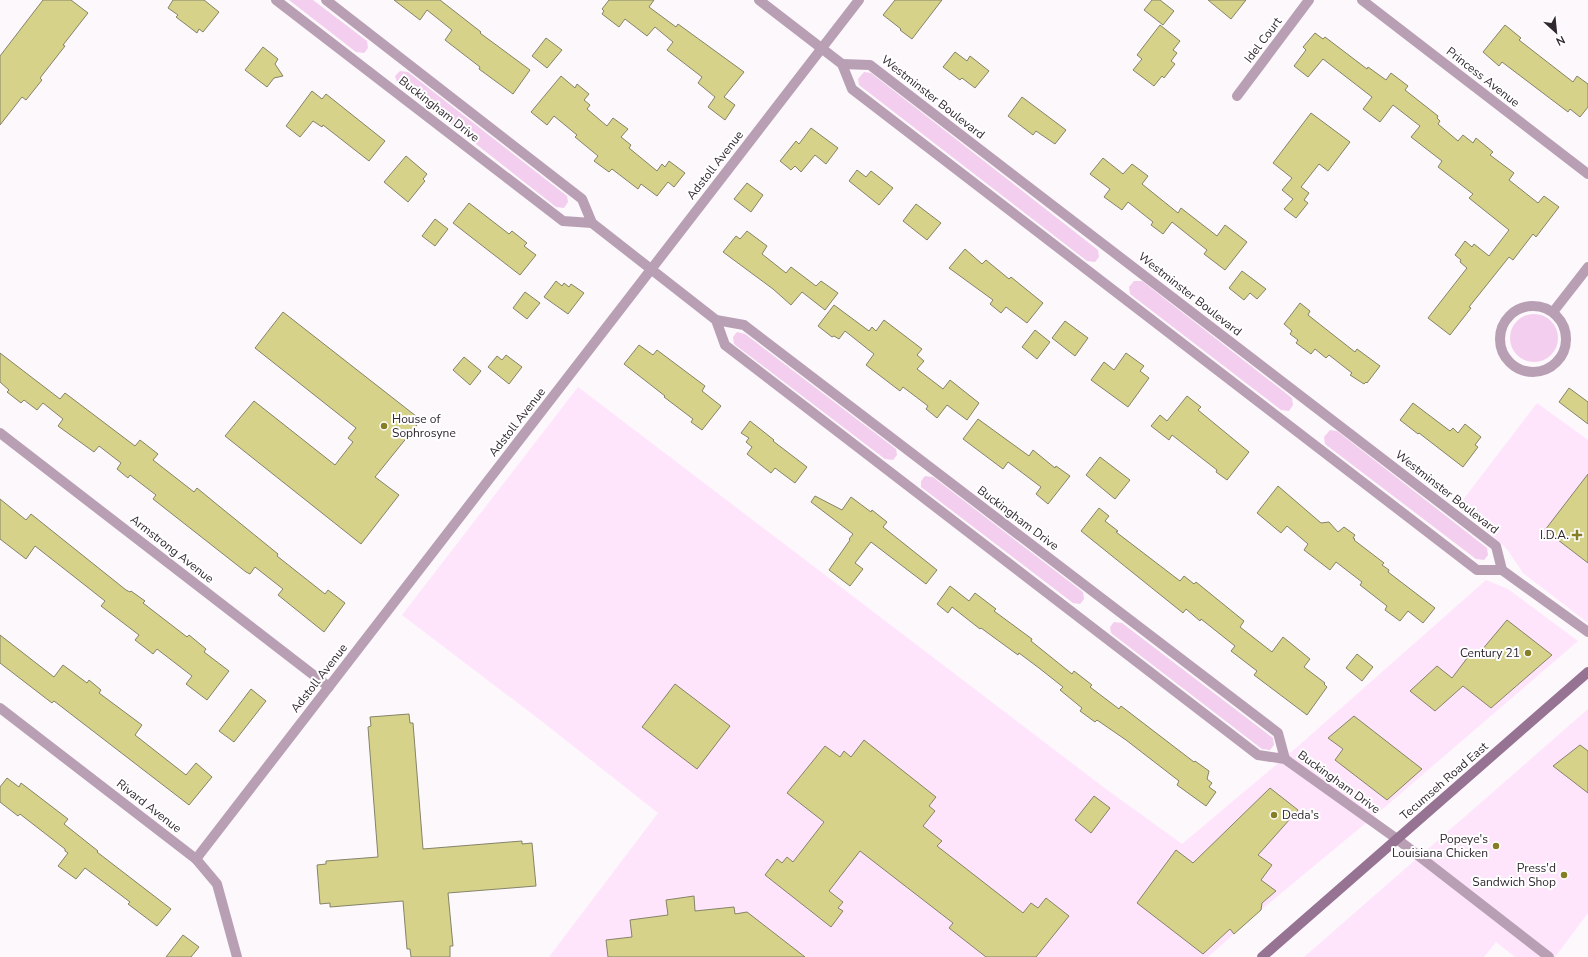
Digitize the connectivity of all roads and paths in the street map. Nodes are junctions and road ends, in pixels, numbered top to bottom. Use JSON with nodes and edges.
{"nodes":[{"id":1,"x":276,"y":0,"type":"edge"},
{"id":2,"x":326,"y":0,"type":"edge"},
{"id":3,"x":759,"y":0,"type":"edge"},
{"id":4,"x":859,"y":0,"type":"edge"},
{"id":5,"x":1309,"y":0,"type":"edge"},
{"id":6,"x":1362,"y":0,"type":"edge"},
{"id":7,"x":822,"y":48,"type":"junction"},
{"id":8,"x":842,"y":64,"type":"junction"},
{"id":9,"x":1237,"y":96,"type":"dead end"},
{"id":10,"x":1588,"y":174,"type":"edge"},
{"id":11,"x":592,"y":223,"type":"junction"},
{"id":12,"x":1588,"y":267,"type":"edge"},
{"id":13,"x":651,"y":269,"type":"junction"},
{"id":14,"x":1553,"y":312,"type":"junction"},
{"id":15,"x":716,"y":320,"type":"junction"},
{"id":16,"x":0,"y":433,"type":"edge"},
{"id":17,"x":1502,"y":570,"type":"junction"},
{"id":18,"x":1588,"y":632,"type":"edge"},
{"id":19,"x":1588,"y":672,"type":"edge"},
{"id":20,"x":329,"y":687,"type":"junction"},
{"id":21,"x":0,"y":708,"type":"edge"},
{"id":22,"x":1285,"y":760,"type":"junction"},
{"id":23,"x":1397,"y":839,"type":"junction"},
{"id":24,"x":196,"y":859,"type":"junction"},
{"id":25,"x":237,"y":957,"type":"edge"},
{"id":26,"x":1262,"y":957,"type":"edge"},
{"id":27,"x":1549,"y":957,"type":"edge"}],
"edges":[{"from":1,"to":11,"type":"street","name":"Buckingham Drive"},
{"from":2,"to":11,"type":"street","name":"Buckingham Drive"},
{"from":3,"to":7,"type":"street"},
{"from":4,"to":7,"type":"street","name":"Adstoll Avenue"},
{"from":5,"to":9,"type":"street","name":"Idel Court"},
{"from":6,"to":10,"type":"street","name":"Princess Avenue"},
{"from":7,"to":8,"type":"street"},
{"from":7,"to":13,"type":"street","name":"Adstoll Avenue"},
{"from":8,"to":17,"type":"street"},
{"from":8,"to":17,"type":"street","name":"Westminster Boulevard"},
{"from":11,"to":13,"type":"street","name":"Buckingham Drive"},
{"from":12,"to":14,"type":"street"},
{"from":13,"to":15,"type":"street","name":"Buckingham Drive"},
{"from":13,"to":20,"type":"street","name":"Adstoll Avenue"},
{"from":14,"to":14,"type":"street"},
{"from":15,"to":22,"type":"street","name":"Buckingham Drive"},
{"from":15,"to":22,"type":"street","name":"Buckingham Drive"},
{"from":16,"to":20,"type":"street","name":"Armstrong Avenue"},
{"from":17,"to":18,"type":"street"},
{"from":19,"to":23,"type":"main road","name":"Tecumseh Road East"},
{"from":20,"to":24,"type":"street","name":"Adstoll Avenue"},
{"from":21,"to":24,"type":"street","name":"Rivard Avenue"},
{"from":22,"to":23,"type":"street","name":"Buckingham Drive"},
{"from":23,"to":26,"type":"main road","name":"Tecumseh Road East"},
{"from":23,"to":27,"type":"street","name":"Buckingham Drive"},
{"from":24,"to":25,"type":"street","name":"Rivard Avenue"}]}
